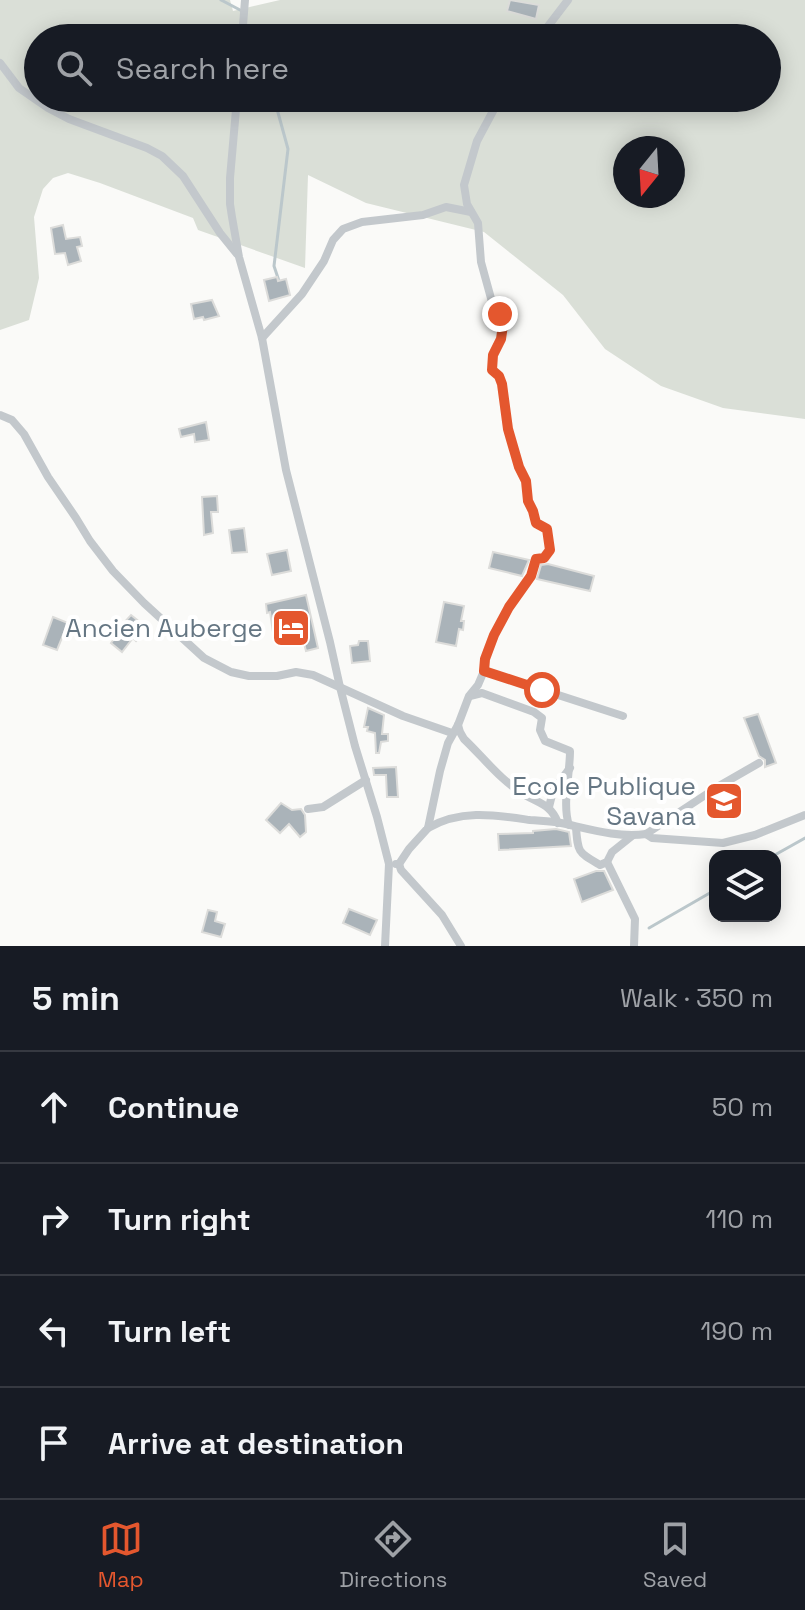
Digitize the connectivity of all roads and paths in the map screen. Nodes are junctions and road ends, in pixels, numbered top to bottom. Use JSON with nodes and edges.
{"nodes":[{"id":1,"x":245,"y":0,"type":"edge"},
{"id":2,"x":568,"y":0,"type":"edge"},
{"id":3,"x":243,"y":24,"type":"edge"},
{"id":4,"x":550,"y":24,"type":"edge"},
{"id":5,"x":0,"y":63,"type":"edge"},
{"id":6,"x":24,"y":91,"type":"edge"},
{"id":7,"x":56,"y":112,"type":"edge"},
{"id":8,"x":236,"y":112,"type":"edge"},
{"id":9,"x":493,"y":112,"type":"edge"},
{"id":10,"x":472,"y":212,"type":"junction"},
{"id":11,"x":239,"y":257,"type":"junction"},
{"id":12,"x":262,"y":338,"type":"junction"},
{"id":13,"x":0,"y":415,"type":"edge"},
{"id":14,"x":484,"y":671,"type":"junction"},
{"id":15,"x":340,"y":687,"type":"junction"},
{"id":16,"x":469,"y":696,"type":"junction"},
{"id":17,"x":623,"y":716,"type":"dead end"},
{"id":18,"x":455,"y":729,"type":"junction"},
{"id":19,"x":759,"y":763,"type":"dead end"},
{"id":20,"x":570,"y":768,"type":"junction"},
{"id":21,"x":366,"y":780,"type":"junction"},
{"id":22,"x":549,"y":807,"type":"junction"},
{"id":23,"x":308,"y":809,"type":"dead end"},
{"id":24,"x":805,"y":815,"type":"edge"},
{"id":25,"x":558,"y":823,"type":"junction"},
{"id":26,"x":572,"y":827,"type":"junction"},
{"id":27,"x":428,"y":828,"type":"junction"},
{"id":28,"x":646,"y":834,"type":"junction"},
{"id":29,"x":632,"y":836,"type":"junction"},
{"id":30,"x":607,"y":862,"type":"junction"},
{"id":31,"x":394,"y":864,"type":"junction"},
{"id":32,"x":385,"y":946,"type":"edge"},
{"id":33,"x":461,"y":946,"type":"edge"},
{"id":34,"x":634,"y":946,"type":"edge"}],
"edges":[{"from":1,"to":3,"type":"street"},
{"from":2,"to":4,"type":"street"},
{"from":5,"to":6,"type":"street"},
{"from":7,"to":11,"type":"street"},
{"from":8,"to":11,"type":"street"},
{"from":9,"to":10,"type":"street"},
{"from":10,"to":12,"type":"street"},
{"from":10,"to":14,"type":"street"},
{"from":11,"to":12,"type":"street"},
{"from":12,"to":15,"type":"street"},
{"from":13,"to":15,"type":"street"},
{"from":14,"to":16,"type":"street"},
{"from":14,"to":17,"type":"street"},
{"from":15,"to":18,"type":"street"},
{"from":15,"to":21,"type":"street"},
{"from":16,"to":18,"type":"street"},
{"from":16,"to":20,"type":"street"},
{"from":18,"to":22,"type":"street"},
{"from":18,"to":27,"type":"street"},
{"from":19,"to":28,"type":"street"},
{"from":20,"to":22,"type":"street"},
{"from":20,"to":26,"type":"street"},
{"from":21,"to":23,"type":"street"},
{"from":21,"to":31,"type":"street"},
{"from":22,"to":25,"type":"street"},
{"from":24,"to":28,"type":"street"},
{"from":25,"to":26,"type":"street"},
{"from":25,"to":27,"type":"street"},
{"from":26,"to":29,"type":"street"},
{"from":26,"to":30,"type":"street"},
{"from":27,"to":31,"type":"street"},
{"from":28,"to":29,"type":"street"},
{"from":29,"to":30,"type":"street"},
{"from":30,"to":34,"type":"street"},
{"from":31,"to":32,"type":"street"},
{"from":31,"to":33,"type":"street"}]}
